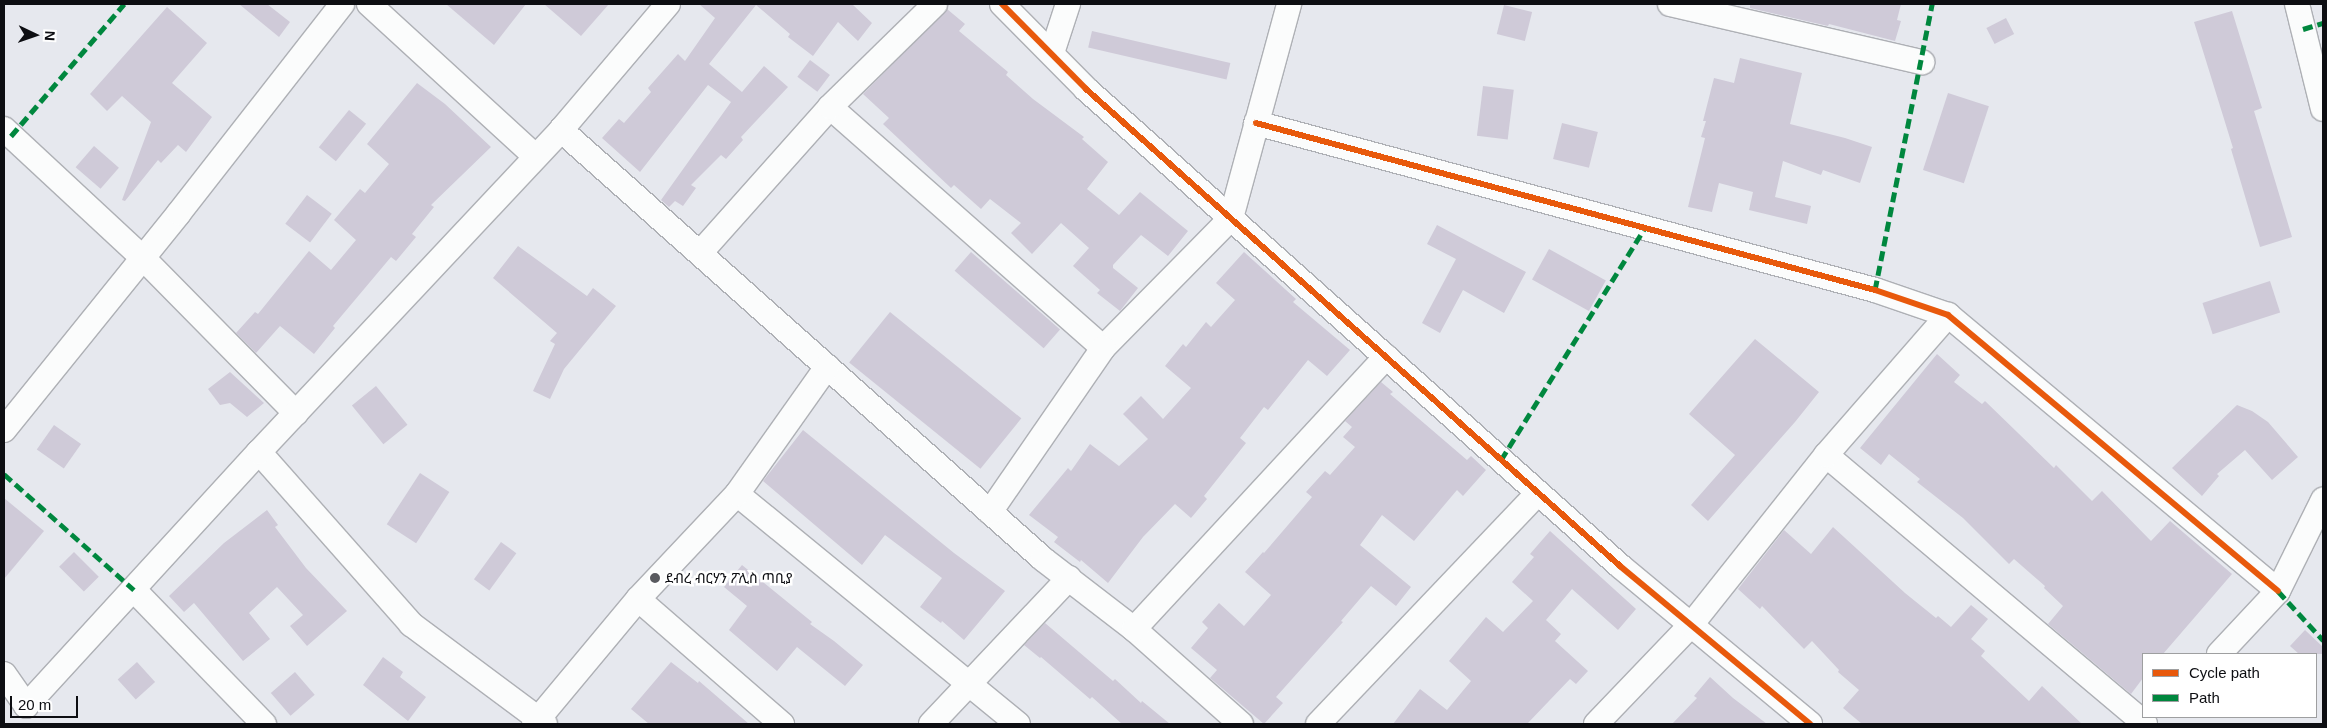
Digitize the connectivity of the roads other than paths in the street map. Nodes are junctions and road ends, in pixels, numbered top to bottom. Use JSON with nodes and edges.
{"nodes":[{"id":1,"x":342,"y":4,"type":"edge"},
{"id":2,"x":369,"y":4,"type":"edge"},
{"id":3,"x":668,"y":4,"type":"edge"},
{"id":4,"x":935,"y":4,"type":"edge"},
{"id":5,"x":1002,"y":4,"type":"edge"},
{"id":6,"x":1068,"y":4,"type":"edge"},
{"id":7,"x":1289,"y":4,"type":"edge"},
{"id":8,"x":1670,"y":4,"type":"edge"},
{"id":9,"x":2297,"y":4,"type":"edge"},
{"id":10,"x":1709,"y":8,"type":"edge"},
{"id":11,"x":2313,"y":26,"type":"edge"},
{"id":12,"x":1052,"y":54,"type":"junction"},
{"id":13,"x":1922,"y":62,"type":"dead end"},
{"id":14,"x":830,"y":106,"type":"junction"},
{"id":15,"x":2323,"y":109,"type":"edge"},
{"id":16,"x":1256,"y":123,"type":"junction"},
{"id":17,"x":4,"y":129,"type":"edge"},
{"id":18,"x":561,"y":130,"type":"junction"},
{"id":19,"x":536,"y":157,"type":"junction"},
{"id":20,"x":1231,"y":218,"type":"junction"},
{"id":21,"x":700,"y":253,"type":"junction"},
{"id":22,"x":143,"y":258,"type":"junction"},
{"id":23,"x":1948,"y":315,"type":"junction"},
{"id":24,"x":1103,"y":348,"type":"junction"},
{"id":25,"x":1386,"y":357,"type":"junction"},
{"id":26,"x":827,"y":367,"type":"junction"},
{"id":27,"x":296,"y":413,"type":"junction"},
{"id":28,"x":4,"y":430,"type":"edge"},
{"id":29,"x":259,"y":452,"type":"junction"},
{"id":30,"x":1826,"y":455,"type":"junction"},
{"id":31,"x":1538,"y":493,"type":"junction"},
{"id":32,"x":737,"y":494,"type":"junction"},
{"id":33,"x":2323,"y":500,"type":"edge"},
{"id":34,"x":990,"y":512,"type":"junction"},
{"id":35,"x":1069,"y":578,"type":"junction"},
{"id":36,"x":134,"y":590,"type":"junction"},
{"id":37,"x":2278,"y":591,"type":"junction"},
{"id":38,"x":638,"y":599,"type":"junction"},
{"id":39,"x":1691,"y":625,"type":"junction"},
{"id":40,"x":1134,"y":629,"type":"junction"},
{"id":41,"x":2220,"y":653,"type":"edge"},
{"id":42,"x":4,"y":674,"type":"edge"},
{"id":43,"x":970,"y":685,"type":"junction"},
{"id":44,"x":32,"y":715,"type":"edge"},
{"id":45,"x":539,"y":722,"type":"edge"},
{"id":46,"x":264,"y":724,"type":"edge"},
{"id":47,"x":782,"y":724,"type":"edge"},
{"id":48,"x":931,"y":724,"type":"edge"},
{"id":49,"x":1018,"y":724,"type":"edge"},
{"id":50,"x":1241,"y":724,"type":"edge"},
{"id":51,"x":1318,"y":724,"type":"edge"},
{"id":52,"x":1596,"y":724,"type":"edge"},
{"id":53,"x":1810,"y":724,"type":"edge"},
{"id":54,"x":2145,"y":724,"type":"edge"}],
"edges":[{"from":1,"to":22,"type":"street"},
{"from":2,"to":19,"type":"street"},
{"from":3,"to":18,"type":"street"},
{"from":4,"to":14,"type":"street"},
{"from":5,"to":12,"type":"street"},
{"from":6,"to":12,"type":"street"},
{"from":7,"to":16,"type":"street"},
{"from":8,"to":10,"type":"street"},
{"from":9,"to":11,"type":"street"},
{"from":10,"to":13,"type":"street"},
{"from":11,"to":15,"type":"street"},
{"from":12,"to":20,"type":"street"},
{"from":14,"to":21,"type":"street"},
{"from":14,"to":24,"type":"street"},
{"from":16,"to":20,"type":"street"},
{"from":16,"to":23,"type":"street"},
{"from":17,"to":22,"type":"street"},
{"from":18,"to":19,"type":"street"},
{"from":18,"to":21,"type":"street"},
{"from":19,"to":27,"type":"street"},
{"from":20,"to":24,"type":"street"},
{"from":20,"to":25,"type":"street"},
{"from":21,"to":26,"type":"street"},
{"from":22,"to":27,"type":"street"},
{"from":22,"to":28,"type":"street"},
{"from":23,"to":30,"type":"street"},
{"from":23,"to":37,"type":"street"},
{"from":24,"to":34,"type":"street"},
{"from":25,"to":31,"type":"street"},
{"from":25,"to":40,"type":"street"},
{"from":26,"to":32,"type":"street"},
{"from":26,"to":34,"type":"street"},
{"from":27,"to":29,"type":"street"},
{"from":29,"to":36,"type":"street"},
{"from":29,"to":45,"type":"street"},
{"from":30,"to":39,"type":"street"},
{"from":30,"to":54,"type":"street"},
{"from":31,"to":39,"type":"street"},
{"from":31,"to":51,"type":"street"},
{"from":32,"to":38,"type":"street"},
{"from":32,"to":43,"type":"street"},
{"from":33,"to":37,"type":"street"},
{"from":34,"to":35,"type":"street"},
{"from":35,"to":40,"type":"street"},
{"from":35,"to":43,"type":"street"},
{"from":36,"to":44,"type":"street"},
{"from":36,"to":46,"type":"street"},
{"from":37,"to":41,"type":"street"},
{"from":38,"to":45,"type":"street"},
{"from":38,"to":47,"type":"street"},
{"from":39,"to":52,"type":"street"},
{"from":39,"to":53,"type":"street"},
{"from":40,"to":50,"type":"street"},
{"from":42,"to":44,"type":"street"},
{"from":43,"to":48,"type":"street"},
{"from":43,"to":49,"type":"street"}]}
